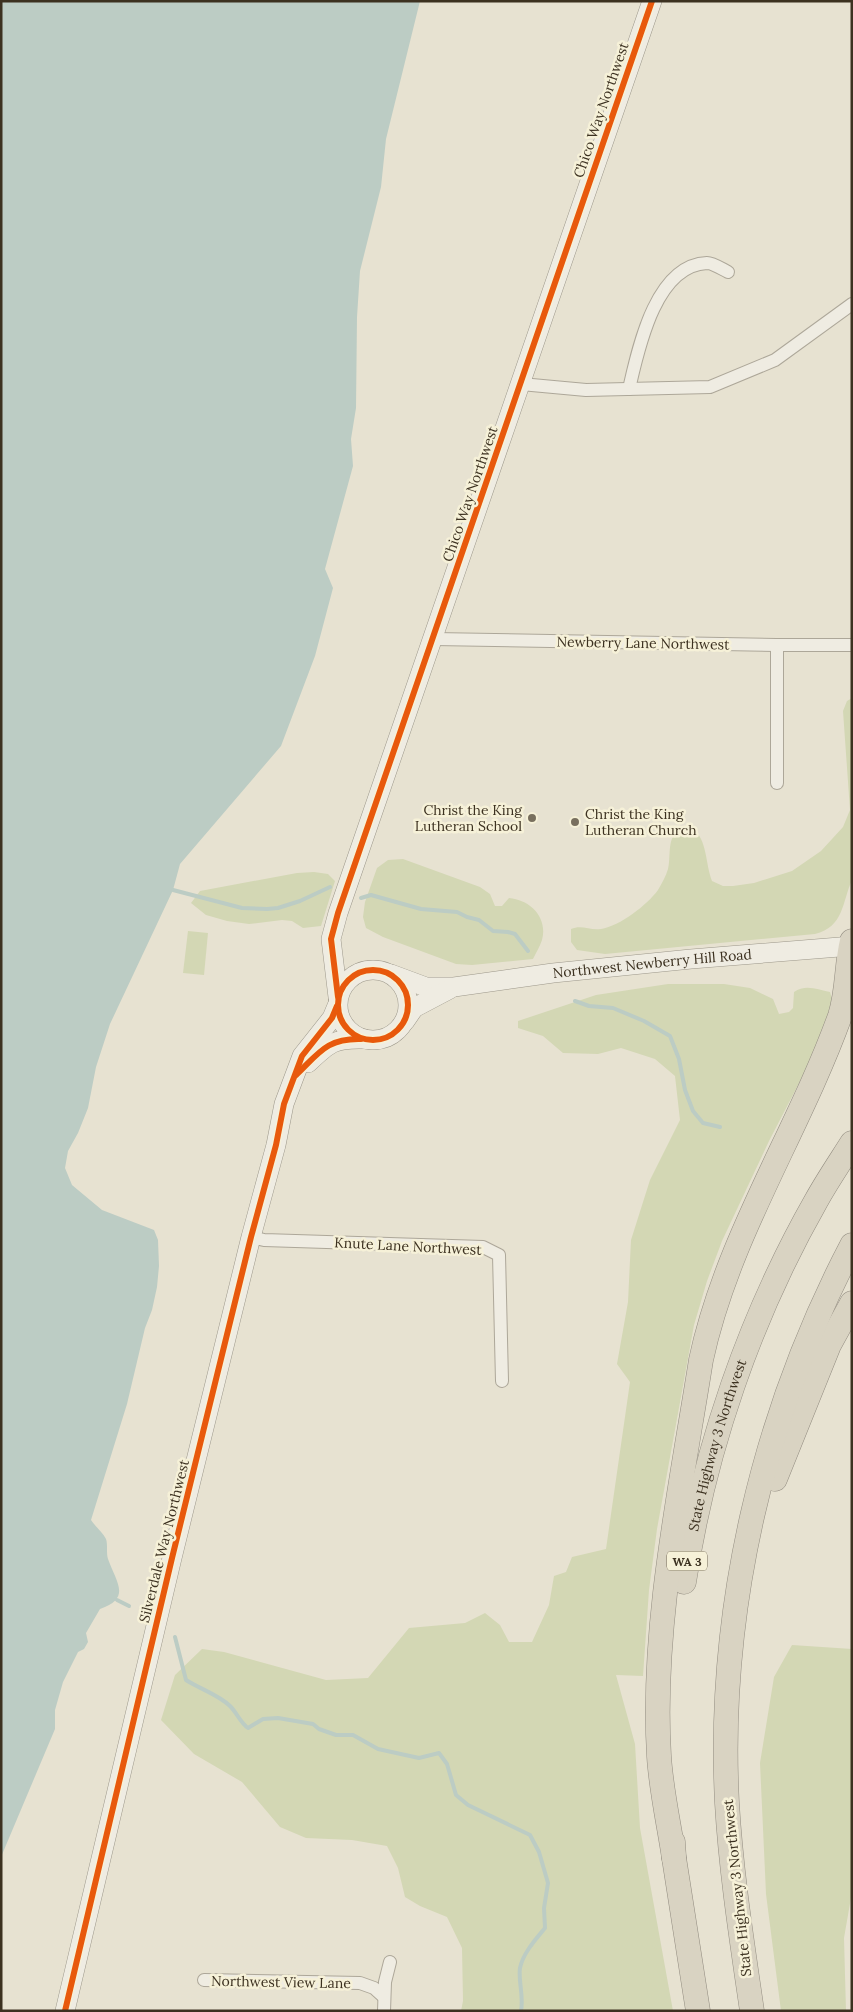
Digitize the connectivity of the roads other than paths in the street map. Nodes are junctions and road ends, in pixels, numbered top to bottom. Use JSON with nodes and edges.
{"nodes":[{"id":1,"x":652,"y":1,"type":"edge"},
{"id":2,"x":728,"y":272,"type":"dead end"},
{"id":3,"x":852,"y":304,"type":"edge"},
{"id":4,"x":521,"y":384,"type":"junction"},
{"id":5,"x":629,"y":389,"type":"junction"},
{"id":6,"x":434,"y":638,"type":"junction"},
{"id":7,"x":852,"y":644,"type":"edge"},
{"id":8,"x":777,"y":646,"type":"junction"},
{"id":9,"x":777,"y":784,"type":"dead end"},
{"id":10,"x":851,"y":944,"type":"edge"},
{"id":11,"x":332,"y":946,"type":"junction"},
{"id":12,"x":372,"y":970,"type":"junction"},
{"id":13,"x":391,"y":974,"type":"junction"},
{"id":14,"x":454,"y":987,"type":"junction"},
{"id":15,"x":338,"y":1002,"type":"junction"},
{"id":16,"x":403,"y":1023,"type":"junction"},
{"id":17,"x":364,"y":1039,"type":"junction"},
{"id":18,"x":293,"y":1078,"type":"junction"},
{"id":19,"x":852,"y":1143,"type":"edge"},
{"id":20,"x":251,"y":1237,"type":"junction"},
{"id":21,"x":852,"y":1245,"type":"edge"},
{"id":22,"x":852,"y":1303,"type":"edge"},
{"id":23,"x":502,"y":1381,"type":"dead end"},
{"id":24,"x":743,"y":1559,"type":"junction"},
{"id":25,"x":674,"y":1858,"type":"junction"},
{"id":26,"x":390,"y":1962,"type":"dead end"},
{"id":27,"x":204,"y":1980,"type":"dead end"},
{"id":28,"x":384,"y":1997,"type":"junction"},
{"id":29,"x":65,"y":2011,"type":"edge"},
{"id":30,"x":384,"y":2011,"type":"edge"},
{"id":31,"x":698,"y":2011,"type":"edge"},
{"id":32,"x":752,"y":2011,"type":"edge"}],
"edges":[{"from":1,"to":4,"type":"main road","name":"Chico Way Northwest"},
{"from":2,"to":5,"type":"street"},
{"from":3,"to":5,"type":"street"},
{"from":4,"to":5,"type":"street"},
{"from":4,"to":6,"type":"main road","name":"Chico Way Northwest"},
{"from":6,"to":8,"type":"street","name":"Newberry Lane Northwest"},
{"from":6,"to":11,"type":"main road","name":"Chico Way Northwest"},
{"from":7,"to":8,"type":"street","name":"Newberry Lane Northwest"},
{"from":8,"to":9,"type":"street"},
{"from":10,"to":14,"type":"main road","name":"Northwest Newberry Hill Road"},
{"from":10,"to":25,"type":"highway"},
{"from":11,"to":12,"type":"main road"},
{"from":11,"to":15,"type":"main road","name":"Chico Way Northwest"},
{"from":12,"to":13,"type":"main road"},
{"from":12,"to":15,"type":"main road"},
{"from":13,"to":14,"type":"main road","name":"Northwest Newberry Hill Road"},
{"from":13,"to":16,"type":"main road"},
{"from":14,"to":16,"type":"main road","name":"Northwest Newberry Hill Road"},
{"from":15,"to":17,"type":"main road"},
{"from":15,"to":18,"type":"main road","name":"Silverdale Way Northwest"},
{"from":16,"to":17,"type":"main road"},
{"from":17,"to":18,"type":"main road","name":"Silverdale Way Northwest"},
{"from":18,"to":20,"type":"main road","name":"Silverdale Way Northwest"},
{"from":19,"to":25,"type":"highway","name":"State Highway 3 Northwest","number":"WA 3"},
{"from":20,"to":23,"type":"street","name":"Knute Lane Northwest"},
{"from":20,"to":29,"type":"main road","name":"Silverdale Way Northwest"},
{"from":21,"to":24,"type":"highway","name":"State Highway 3 Northwest"},
{"from":22,"to":24,"type":"highway"},
{"from":24,"to":32,"type":"highway","name":"State Highway 3 Northwest"},
{"from":25,"to":31,"type":"highway","name":"State Highway 3 Northwest","number":"WA 3"},
{"from":26,"to":28,"type":"street"},
{"from":27,"to":28,"type":"street","name":"Northwest View Lane"},
{"from":28,"to":30,"type":"street"}]}
